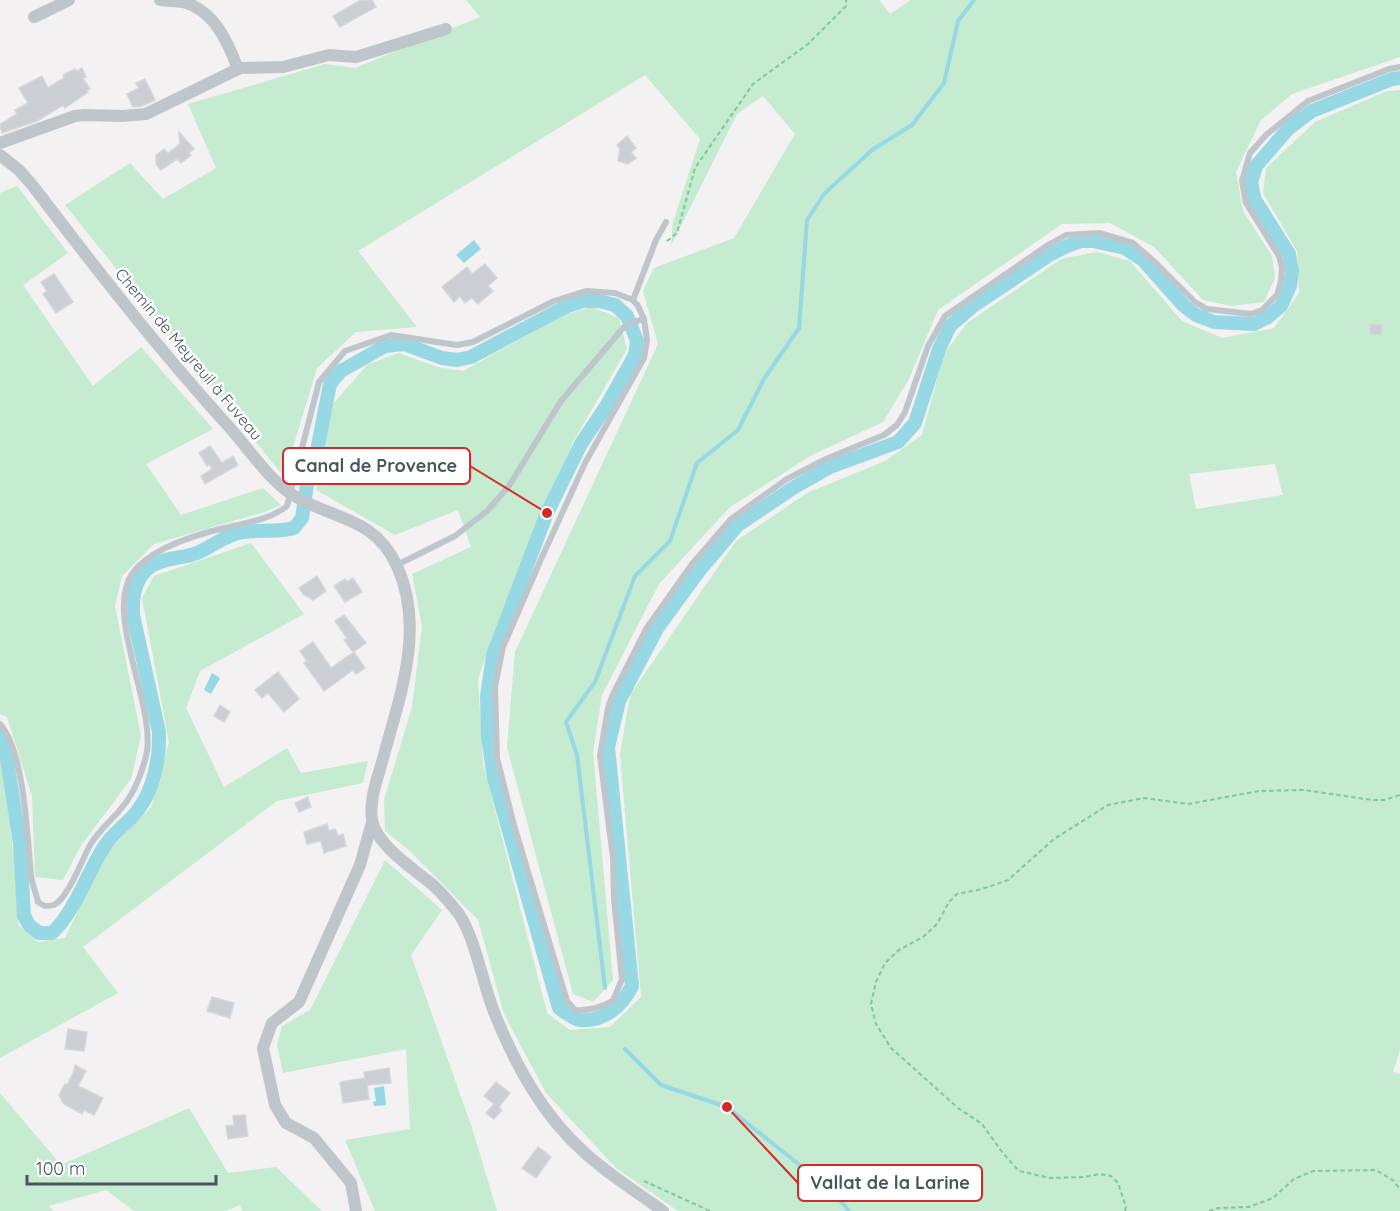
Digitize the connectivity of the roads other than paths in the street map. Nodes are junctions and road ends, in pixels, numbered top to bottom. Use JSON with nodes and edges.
{"nodes":[{"id":1,"x":69,"y":0,"type":"edge"},
{"id":2,"x":160,"y":0,"type":"edge"},
{"id":3,"x":34,"y":17,"type":"dead end"},
{"id":4,"x":446,"y":29,"type":"dead end"},
{"id":5,"x":1400,"y":67,"type":"edge"},
{"id":6,"x":238,"y":69,"type":"junction"},
{"id":7,"x":0,"y":143,"type":"edge"},
{"id":8,"x":0,"y":155,"type":"edge"},
{"id":9,"x":666,"y":222,"type":"dead end"},
{"id":10,"x":633,"y":300,"type":"junction"},
{"id":11,"x":644,"y":319,"type":"junction"},
{"id":12,"x":290,"y":494,"type":"junction"},
{"id":13,"x":397,"y":566,"type":"junction"},
{"id":14,"x":0,"y":724,"type":"edge"},
{"id":15,"x":372,"y":822,"type":"junction"},
{"id":16,"x":356,"y":1211,"type":"edge"},
{"id":17,"x":663,"y":1211,"type":"edge"}],
"edges":[{"from":1,"to":3,"type":"street"},
{"from":2,"to":6,"type":"street"},
{"from":4,"to":6,"type":"street"},
{"from":5,"to":11,"type":"lane"},
{"from":6,"to":7,"type":"street"},
{"from":8,"to":12,"type":"street","name":"Chemin de Meyreuil à Fuveau"},
{"from":9,"to":10,"type":"lane"},
{"from":10,"to":11,"type":"lane"},
{"from":10,"to":12,"type":"lane"},
{"from":11,"to":13,"type":"lane"},
{"from":12,"to":13,"type":"street","name":"Chemin de Meyreuil à Fuveau"},
{"from":12,"to":14,"type":"lane"},
{"from":13,"to":15,"type":"street","name":"Chemin de Meyreuil à Fuveau"},
{"from":15,"to":16,"type":"street","name":"Chemin de Meyreuil à Fuveau"},
{"from":15,"to":17,"type":"street"}]}
